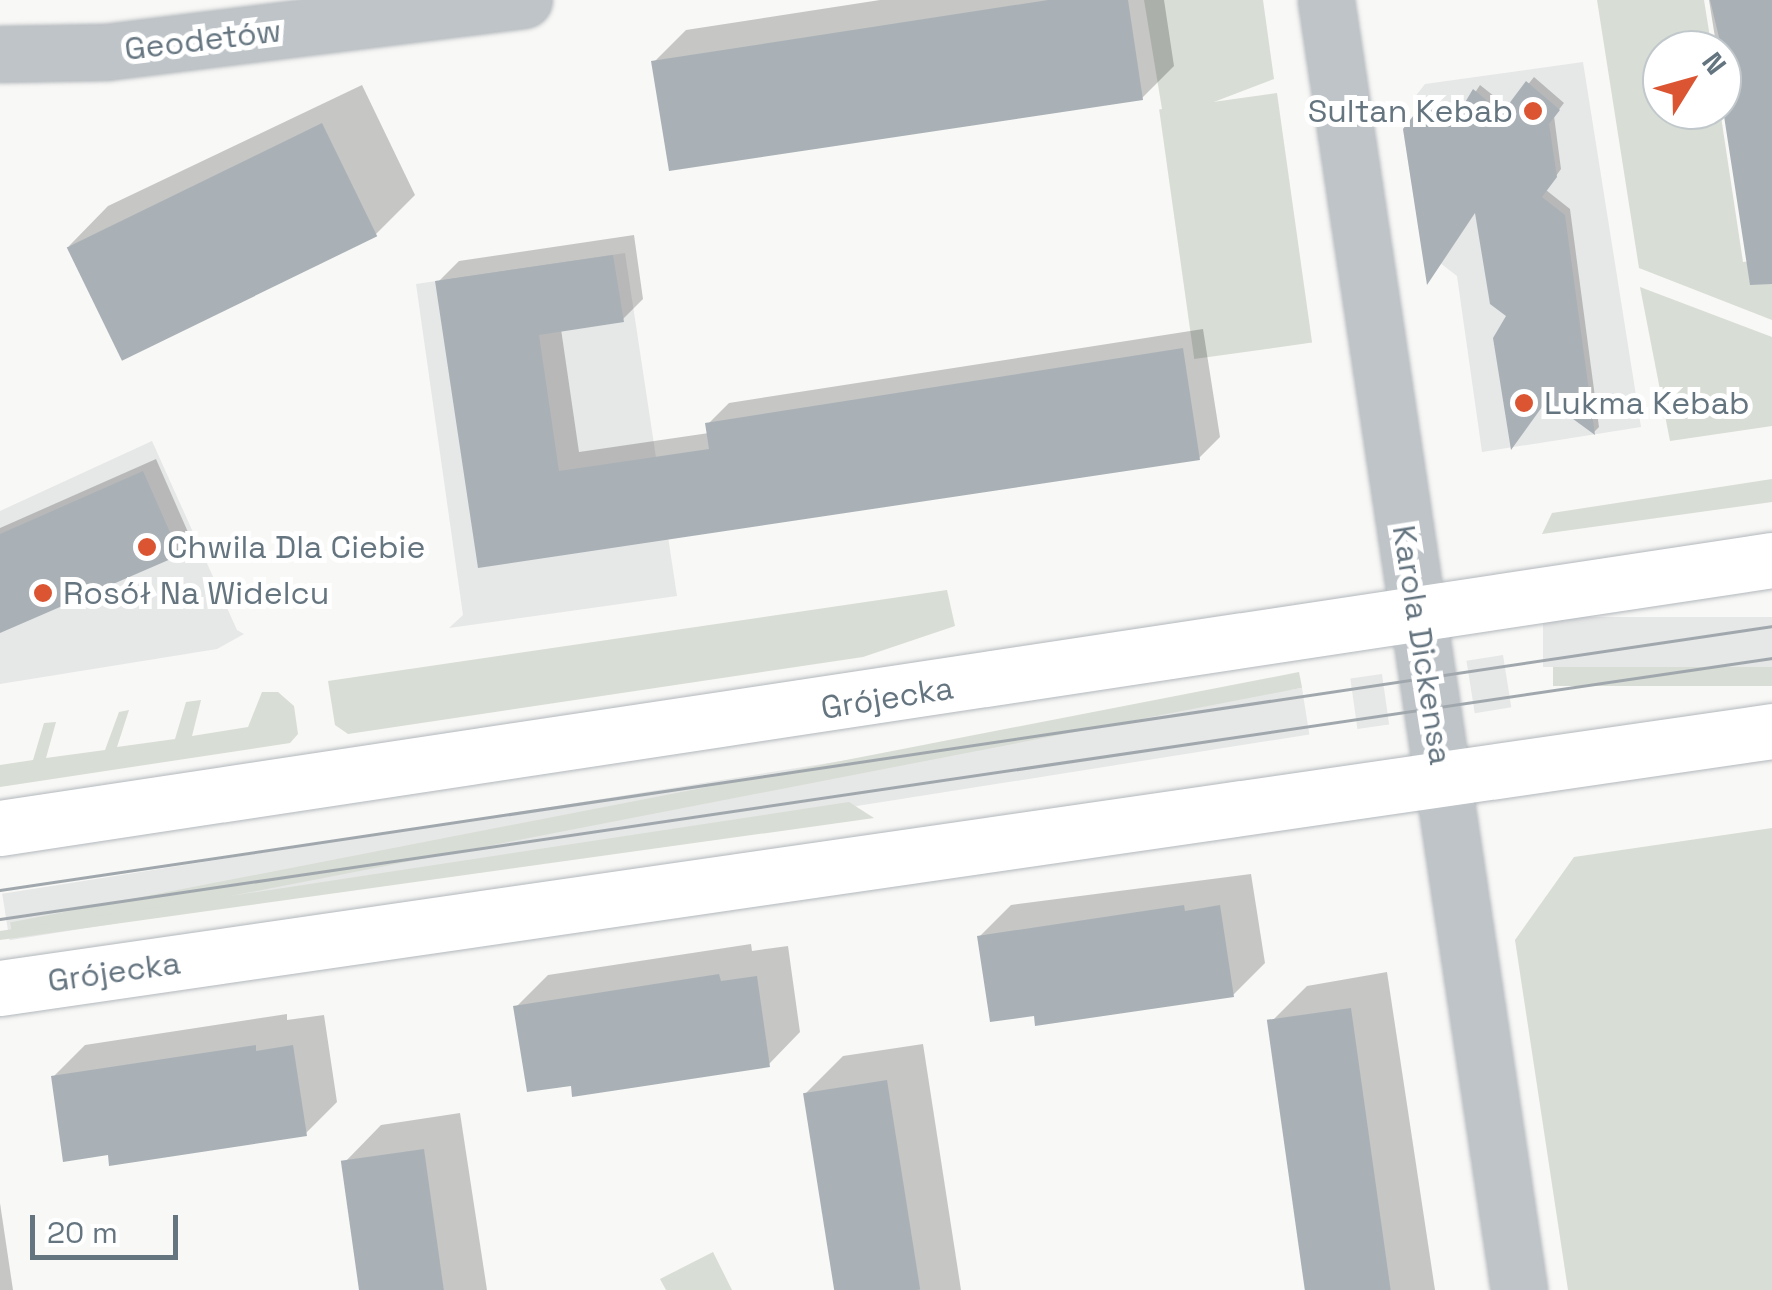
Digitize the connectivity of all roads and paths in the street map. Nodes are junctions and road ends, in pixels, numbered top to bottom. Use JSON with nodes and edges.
{"nodes":[{"id":1,"x":524,"y":0,"type":"edge"},
{"id":2,"x":1326,"y":0,"type":"edge"},
{"id":3,"x":0,"y":54,"type":"edge"},
{"id":4,"x":1772,"y":560,"type":"edge"},
{"id":5,"x":1416,"y":614,"type":"junction"},
{"id":6,"x":1772,"y":730,"type":"edge"},
{"id":7,"x":1442,"y":782,"type":"junction"},
{"id":8,"x":0,"y":828,"type":"edge"},
{"id":9,"x":0,"y":988,"type":"edge"},
{"id":10,"x":1519,"y":1290,"type":"edge"}],
"edges":[{"from":1,"to":3,"type":"street","name":"Geodetów"},
{"from":2,"to":5,"type":"street","name":"Karola Dickensa"},
{"from":4,"to":5,"type":"main road","name":"Grójecka"},
{"from":5,"to":7,"type":"street","name":"Karola Dickensa"},
{"from":5,"to":8,"type":"main road","name":"Grójecka"},
{"from":6,"to":7,"type":"main road","name":"Grójecka"},
{"from":7,"to":9,"type":"main road","name":"Grójecka"},
{"from":7,"to":10,"type":"street","name":"Karola Dickensa"}]}
